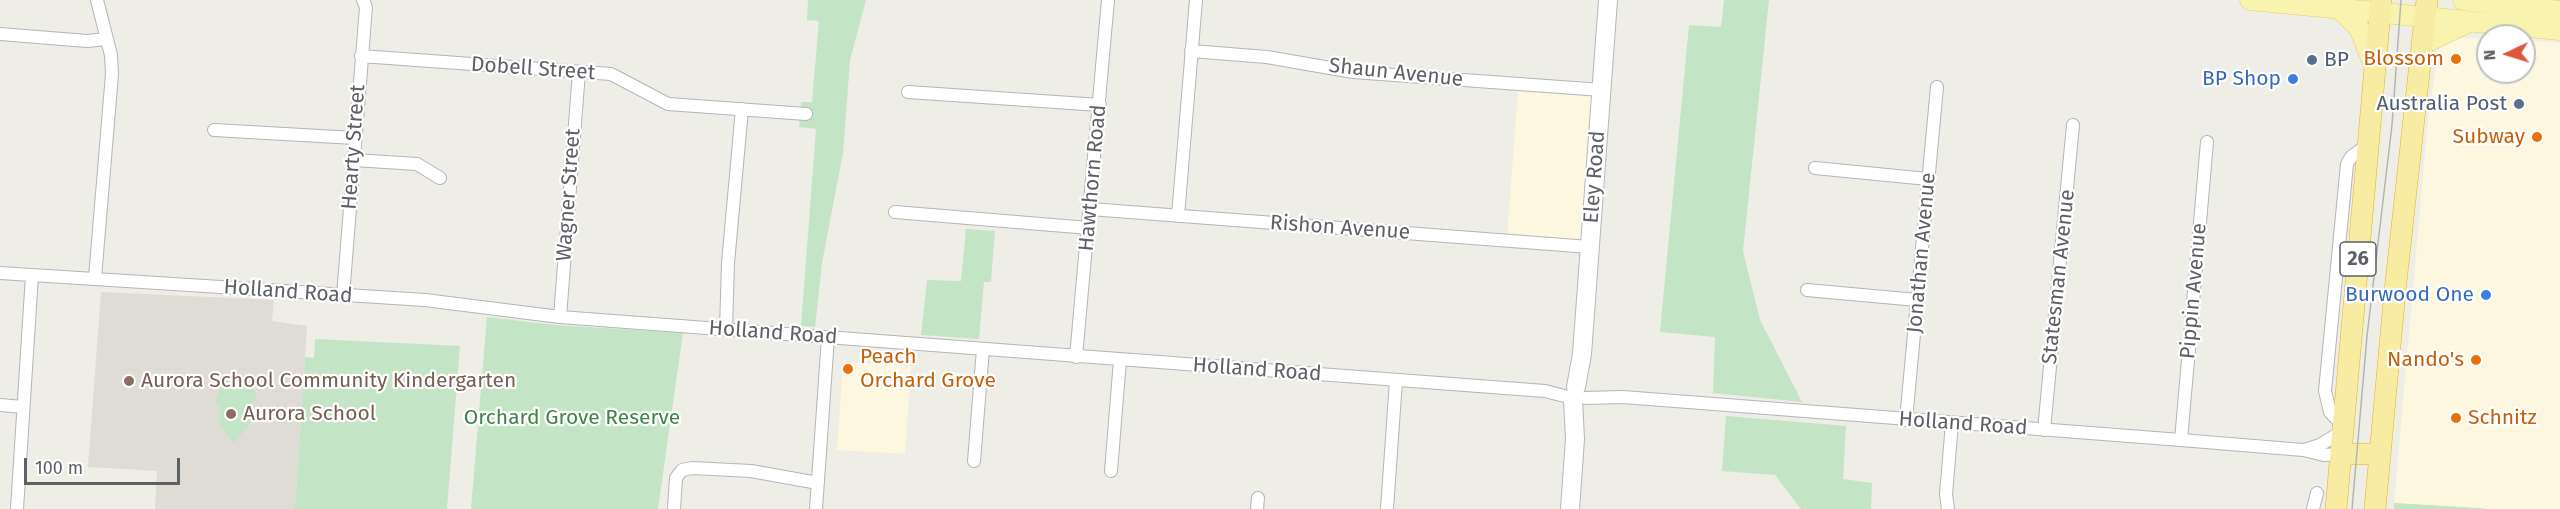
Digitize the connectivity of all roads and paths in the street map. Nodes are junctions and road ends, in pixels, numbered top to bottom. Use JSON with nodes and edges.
{"nodes":[{"id":1,"x":97,"y":0,"type":"edge"},
{"id":2,"x":104,"y":0,"type":"edge"},
{"id":3,"x":363,"y":0,"type":"edge"},
{"id":4,"x":1108,"y":0,"type":"edge"},
{"id":5,"x":1196,"y":0,"type":"edge"},
{"id":6,"x":1608,"y":0,"type":"edge"},
{"id":7,"x":2250,"y":0,"type":"edge"},
{"id":8,"x":2463,"y":0,"type":"edge"},
{"id":9,"x":2381,"y":6,"type":"edge"},
{"id":10,"x":2339,"y":8,"type":"junction"},
{"id":11,"x":2426,"y":9,"type":"edge"},
{"id":12,"x":2560,"y":11,"type":"edge"},
{"id":13,"x":2469,"y":22,"type":"junction"},
{"id":14,"x":2560,"y":30,"type":"edge"},
{"id":15,"x":0,"y":34,"type":"edge"},
{"id":16,"x":107,"y":36,"type":"junction"},
{"id":17,"x":2423,"y":44,"type":"junction"},
{"id":18,"x":1191,"y":51,"type":"junction"},
{"id":19,"x":361,"y":56,"type":"junction"},
{"id":20,"x":2374,"y":65,"type":"junction"},
{"id":21,"x":579,"y":72,"type":"junction"},
{"id":22,"x":1937,"y":87,"type":"dead end"},
{"id":23,"x":1602,"y":90,"type":"junction"},
{"id":24,"x":908,"y":92,"type":"dead end"},
{"id":25,"x":1100,"y":105,"type":"junction"},
{"id":26,"x":742,"y":110,"type":"junction"},
{"id":27,"x":806,"y":114,"type":"dead end"},
{"id":28,"x":2073,"y":125,"type":"dead end"},
{"id":29,"x":214,"y":130,"type":"dead end"},
{"id":30,"x":355,"y":138,"type":"junction"},
{"id":31,"x":2207,"y":142,"type":"dead end"},
{"id":32,"x":354,"y":160,"type":"junction"},
{"id":33,"x":1815,"y":168,"type":"dead end"},
{"id":34,"x":440,"y":178,"type":"dead end"},
{"id":35,"x":1928,"y":179,"type":"junction"},
{"id":36,"x":1090,"y":209,"type":"junction"},
{"id":37,"x":895,"y":212,"type":"dead end"},
{"id":38,"x":1178,"y":216,"type":"junction"},
{"id":39,"x":1089,"y":228,"type":"junction"},
{"id":40,"x":1590,"y":247,"type":"junction"},
{"id":41,"x":0,"y":273,"type":"edge"},
{"id":42,"x":32,"y":275,"type":"junction"},
{"id":43,"x":95,"y":278,"type":"junction"},
{"id":44,"x":1807,"y":290,"type":"dead end"},
{"id":45,"x":343,"y":296,"type":"junction"},
{"id":46,"x":1917,"y":300,"type":"junction"},
{"id":47,"x":560,"y":317,"type":"junction"},
{"id":48,"x":726,"y":329,"type":"junction"},
{"id":49,"x":828,"y":337,"type":"junction"},
{"id":50,"x":983,"y":349,"type":"junction"},
{"id":51,"x":1076,"y":357,"type":"junction"},
{"id":52,"x":1120,"y":360,"type":"junction"},
{"id":53,"x":1396,"y":381,"type":"junction"},
{"id":54,"x":1579,"y":393,"type":"junction"},
{"id":55,"x":0,"y":405,"type":"edge"},
{"id":56,"x":23,"y":407,"type":"junction"},
{"id":57,"x":1906,"y":420,"type":"junction"},
{"id":58,"x":1952,"y":423,"type":"junction"},
{"id":59,"x":2343,"y":429,"type":"junction"},
{"id":60,"x":2044,"y":430,"type":"junction"},
{"id":61,"x":2181,"y":440,"type":"junction"},
{"id":62,"x":2303,"y":450,"type":"junction"},
{"id":63,"x":2341,"y":454,"type":"junction"},
{"id":64,"x":2380,"y":454,"type":"junction"},
{"id":65,"x":974,"y":461,"type":"dead end"},
{"id":66,"x":1111,"y":471,"type":"dead end"},
{"id":67,"x":818,"y":483,"type":"junction"},
{"id":68,"x":2317,"y":493,"type":"dead end"},
{"id":69,"x":17,"y":509,"type":"edge"},
{"id":70,"x":674,"y":509,"type":"edge"},
{"id":71,"x":816,"y":509,"type":"edge"},
{"id":72,"x":1387,"y":509,"type":"edge"},
{"id":73,"x":1570,"y":509,"type":"edge"},
{"id":74,"x":1948,"y":509,"type":"edge"},
{"id":75,"x":2313,"y":509,"type":"edge"},
{"id":76,"x":2336,"y":509,"type":"edge"},
{"id":77,"x":2375,"y":509,"type":"edge"}],
"edges":[{"from":1,"to":16,"type":"street"},
{"from":2,"to":16,"type":"street"},
{"from":3,"to":19,"type":"street","name":"Hearty Street"},
{"from":4,"to":25,"type":"street","name":"Hawthorn Road"},
{"from":5,"to":18,"type":"street"},
{"from":6,"to":23,"type":"main road","name":"Eley Road"},
{"from":7,"to":10,"type":"main road"},
{"from":8,"to":12,"type":"main road"},
{"from":9,"to":10,"type":"main road"},
{"from":9,"to":11,"type":"main road"},
{"from":9,"to":20,"type":"highway","number":"26"},
{"from":10,"to":20,"type":"main road"},
{"from":11,"to":13,"type":"main road"},
{"from":11,"to":17,"type":"highway","number":"26"},
{"from":13,"to":14,"type":"main road"},
{"from":13,"to":17,"type":"main road"},
{"from":15,"to":16,"type":"street"},
{"from":16,"to":43,"type":"street"},
{"from":17,"to":64,"type":"highway","number":"26"},
{"from":18,"to":23,"type":"street","name":"Shaun Avenue"},
{"from":18,"to":38,"type":"street"},
{"from":19,"to":21,"type":"street","name":"Dobell Street"},
{"from":19,"to":30,"type":"street","name":"Hearty Street"},
{"from":20,"to":59,"type":"highway","number":"26"},
{"from":21,"to":26,"type":"street","name":"Dobell Street"},
{"from":21,"to":47,"type":"street","name":"Wagner Street"},
{"from":22,"to":35,"type":"street","name":"Jonathan Avenue"},
{"from":23,"to":40,"type":"main road","name":"Eley Road"},
{"from":24,"to":25,"type":"street"},
{"from":25,"to":36,"type":"street","name":"Hawthorn Road"},
{"from":26,"to":27,"type":"street","name":"Dobell Street"},
{"from":26,"to":48,"type":"street"},
{"from":28,"to":60,"type":"street","name":"Statesman Avenue"},
{"from":29,"to":30,"type":"street"},
{"from":30,"to":32,"type":"street","name":"Hearty Street"},
{"from":31,"to":61,"type":"street","name":"Pippin Avenue"},
{"from":32,"to":34,"type":"street"},
{"from":32,"to":45,"type":"street","name":"Hearty Street"},
{"from":33,"to":35,"type":"street"},
{"from":35,"to":46,"type":"street","name":"Jonathan Avenue"},
{"from":36,"to":38,"type":"street","name":"Rishon Avenue"},
{"from":36,"to":39,"type":"street","name":"Hawthorn Road"},
{"from":37,"to":39,"type":"street"},
{"from":38,"to":40,"type":"street","name":"Rishon Avenue"},
{"from":39,"to":51,"type":"street","name":"Hawthorn Road"},
{"from":40,"to":54,"type":"main road","name":"Eley Road"},
{"from":41,"to":42,"type":"street","name":"Holland Road"},
{"from":42,"to":43,"type":"street","name":"Holland Road"},
{"from":42,"to":56,"type":"street"},
{"from":43,"to":45,"type":"street","name":"Holland Road"},
{"from":44,"to":46,"type":"street"},
{"from":45,"to":47,"type":"street","name":"Holland Road"},
{"from":46,"to":57,"type":"street","name":"Jonathan Avenue"},
{"from":47,"to":48,"type":"street","name":"Holland Road"},
{"from":48,"to":49,"type":"street","name":"Holland Road"},
{"from":49,"to":50,"type":"street","name":"Holland Road"},
{"from":49,"to":67,"type":"street"},
{"from":50,"to":51,"type":"street","name":"Holland Road"},
{"from":50,"to":65,"type":"street"},
{"from":51,"to":52,"type":"street","name":"Holland Road"},
{"from":52,"to":53,"type":"street","name":"Holland Road"},
{"from":52,"to":66,"type":"street"},
{"from":53,"to":54,"type":"street","name":"Holland Road"},
{"from":53,"to":72,"type":"street"},
{"from":54,"to":57,"type":"street","name":"Holland Road"},
{"from":54,"to":73,"type":"main road","name":"Eley Road"},
{"from":55,"to":56,"type":"street"},
{"from":56,"to":69,"type":"street"},
{"from":57,"to":58,"type":"street","name":"Holland Road"},
{"from":58,"to":60,"type":"street","name":"Holland Road"},
{"from":58,"to":74,"type":"street"},
{"from":59,"to":62,"type":"street","name":"Holland Road"},
{"from":59,"to":63,"type":"highway","number":"26"},
{"from":60,"to":61,"type":"street","name":"Holland Road"},
{"from":61,"to":62,"type":"street","name":"Holland Road"},
{"from":62,"to":63,"type":"street","name":"Holland Road"},
{"from":63,"to":64,"type":"highway"},
{"from":63,"to":76,"type":"highway","number":"26"},
{"from":64,"to":77,"type":"highway","number":"26"},
{"from":67,"to":70,"type":"street"},
{"from":67,"to":71,"type":"street"},
{"from":68,"to":75,"type":"street"}]}
